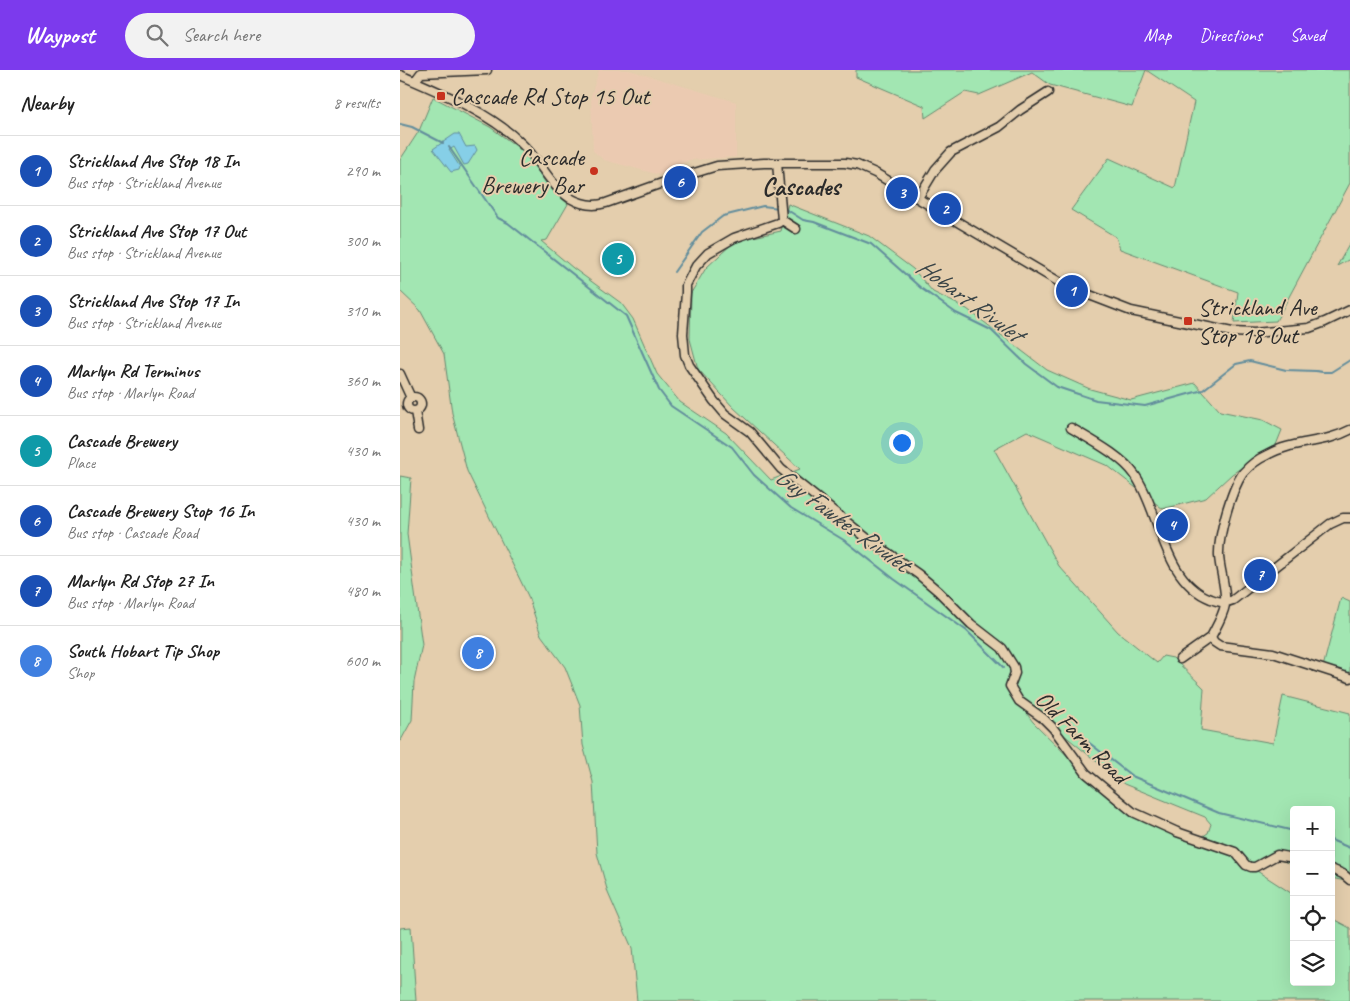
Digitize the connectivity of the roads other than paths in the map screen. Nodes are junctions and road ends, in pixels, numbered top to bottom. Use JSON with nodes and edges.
{"nodes":[{"id":1,"x":487,"y":70,"type":"edge"},
{"id":2,"x":400,"y":74,"type":"edge"},
{"id":3,"x":415,"y":81,"type":"junction"},
{"id":4,"x":1048,"y":92,"type":"dead end"},
{"id":5,"x":777,"y":163,"type":"junction"},
{"id":6,"x":918,"y":198,"type":"junction"},
{"id":7,"x":782,"y":220,"type":"junction"},
{"id":8,"x":796,"y":229,"type":"dead end"},
{"id":9,"x":1350,"y":310,"type":"edge"},
{"id":10,"x":400,"y":374,"type":"edge"},
{"id":11,"x":1071,"y":428,"type":"dead end"},
{"id":12,"x":418,"y":430,"type":"dead end"},
{"id":13,"x":1350,"y":430,"type":"edge"},
{"id":14,"x":1350,"y":518,"type":"edge"},
{"id":15,"x":1225,"y":603,"type":"junction"},
{"id":16,"x":1211,"y":637,"type":"junction"},
{"id":17,"x":1180,"y":659,"type":"dead end"},
{"id":18,"x":1350,"y":678,"type":"edge"},
{"id":19,"x":1290,"y":857,"type":"edge"},
{"id":20,"x":1335,"y":871,"type":"edge"},
{"id":21,"x":1350,"y":880,"type":"edge"}],
"edges":[{"from":1,"to":3,"type":"street"},
{"from":2,"to":3,"type":"street"},
{"from":3,"to":5,"type":"street"},
{"from":4,"to":6,"type":"street"},
{"from":5,"to":6,"type":"street"},
{"from":5,"to":7,"type":"street"},
{"from":6,"to":9,"type":"street"},
{"from":7,"to":8,"type":"street"},
{"from":7,"to":19,"type":"street","name":"Old Farm Road"},
{"from":10,"to":12,"type":"street"},
{"from":11,"to":15,"type":"street"},
{"from":13,"to":15,"type":"street"},
{"from":14,"to":15,"type":"street"},
{"from":15,"to":16,"type":"street"},
{"from":16,"to":17,"type":"street"},
{"from":16,"to":18,"type":"street"},
{"from":20,"to":21,"type":"street"}]}
